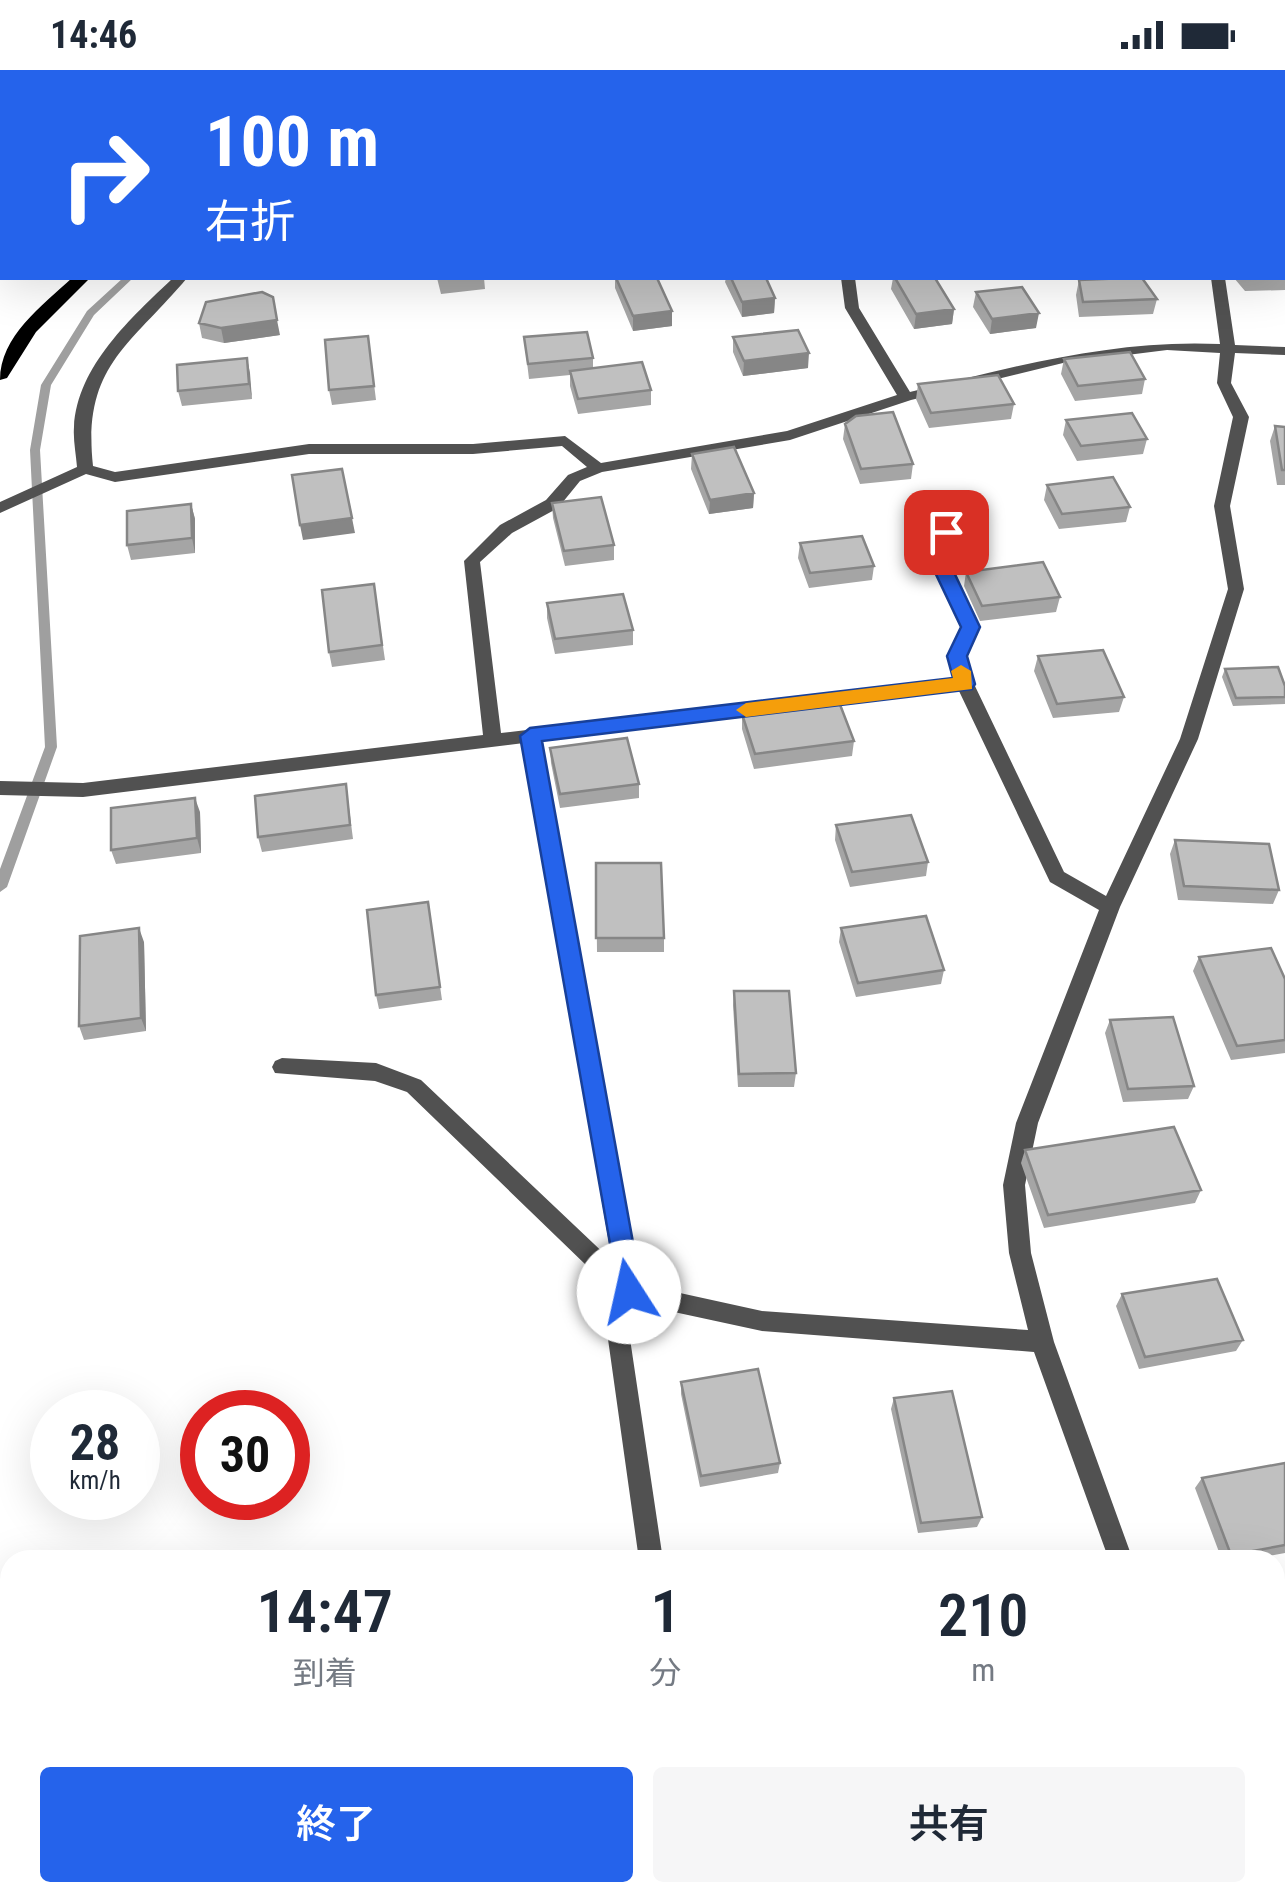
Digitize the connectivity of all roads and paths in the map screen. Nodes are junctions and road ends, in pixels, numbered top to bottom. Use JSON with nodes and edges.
{"nodes":[{"id":1,"x":80,"y":280,"type":"edge"},
{"id":2,"x":178,"y":280,"type":"edge"},
{"id":3,"x":848,"y":280,"type":"edge"},
{"id":4,"x":1218,"y":280,"type":"edge"},
{"id":5,"x":1228,"y":349,"type":"junction"},
{"id":6,"x":1285,"y":351,"type":"edge"},
{"id":7,"x":0,"y":374,"type":"edge"},
{"id":8,"x":906,"y":398,"type":"junction"},
{"id":9,"x":598,"y":468,"type":"junction"},
{"id":10,"x":85,"y":469,"type":"junction"},
{"id":11,"x":0,"y":508,"type":"edge"},
{"id":12,"x":946,"y":532,"type":"dead end"},
{"id":13,"x":965,"y":684,"type":"junction"},
{"id":14,"x":530,"y":736,"type":"junction"},
{"id":15,"x":493,"y":742,"type":"junction"},
{"id":16,"x":5,"y":788,"type":"edge"},
{"id":17,"x":1110,"y":907,"type":"junction"},
{"id":18,"x":282,"y":1067,"type":"dead end"},
{"id":19,"x":629,"y":1292,"type":"junction"},
{"id":20,"x":1042,"y":1342,"type":"junction"},
{"id":21,"x":649,"y":1550,"type":"edge"},
{"id":22,"x":1117,"y":1550,"type":"edge"}],
"edges":[{"from":1,"to":7,"type":"main road"},
{"from":2,"to":10,"type":"street"},
{"from":3,"to":8,"type":"street"},
{"from":4,"to":5,"type":"street"},
{"from":5,"to":6,"type":"street"},
{"from":5,"to":8,"type":"street"},
{"from":5,"to":17,"type":"street"},
{"from":8,"to":9,"type":"street"},
{"from":9,"to":10,"type":"street"},
{"from":9,"to":15,"type":"street"},
{"from":10,"to":11,"type":"street"},
{"from":12,"to":13,"type":"street"},
{"from":13,"to":14,"type":"street"},
{"from":13,"to":17,"type":"street"},
{"from":14,"to":15,"type":"street"},
{"from":14,"to":19,"type":"street"},
{"from":15,"to":16,"type":"street"},
{"from":17,"to":20,"type":"street"},
{"from":18,"to":19,"type":"street"},
{"from":19,"to":20,"type":"street"},
{"from":19,"to":21,"type":"street"},
{"from":20,"to":22,"type":"street"}]}
